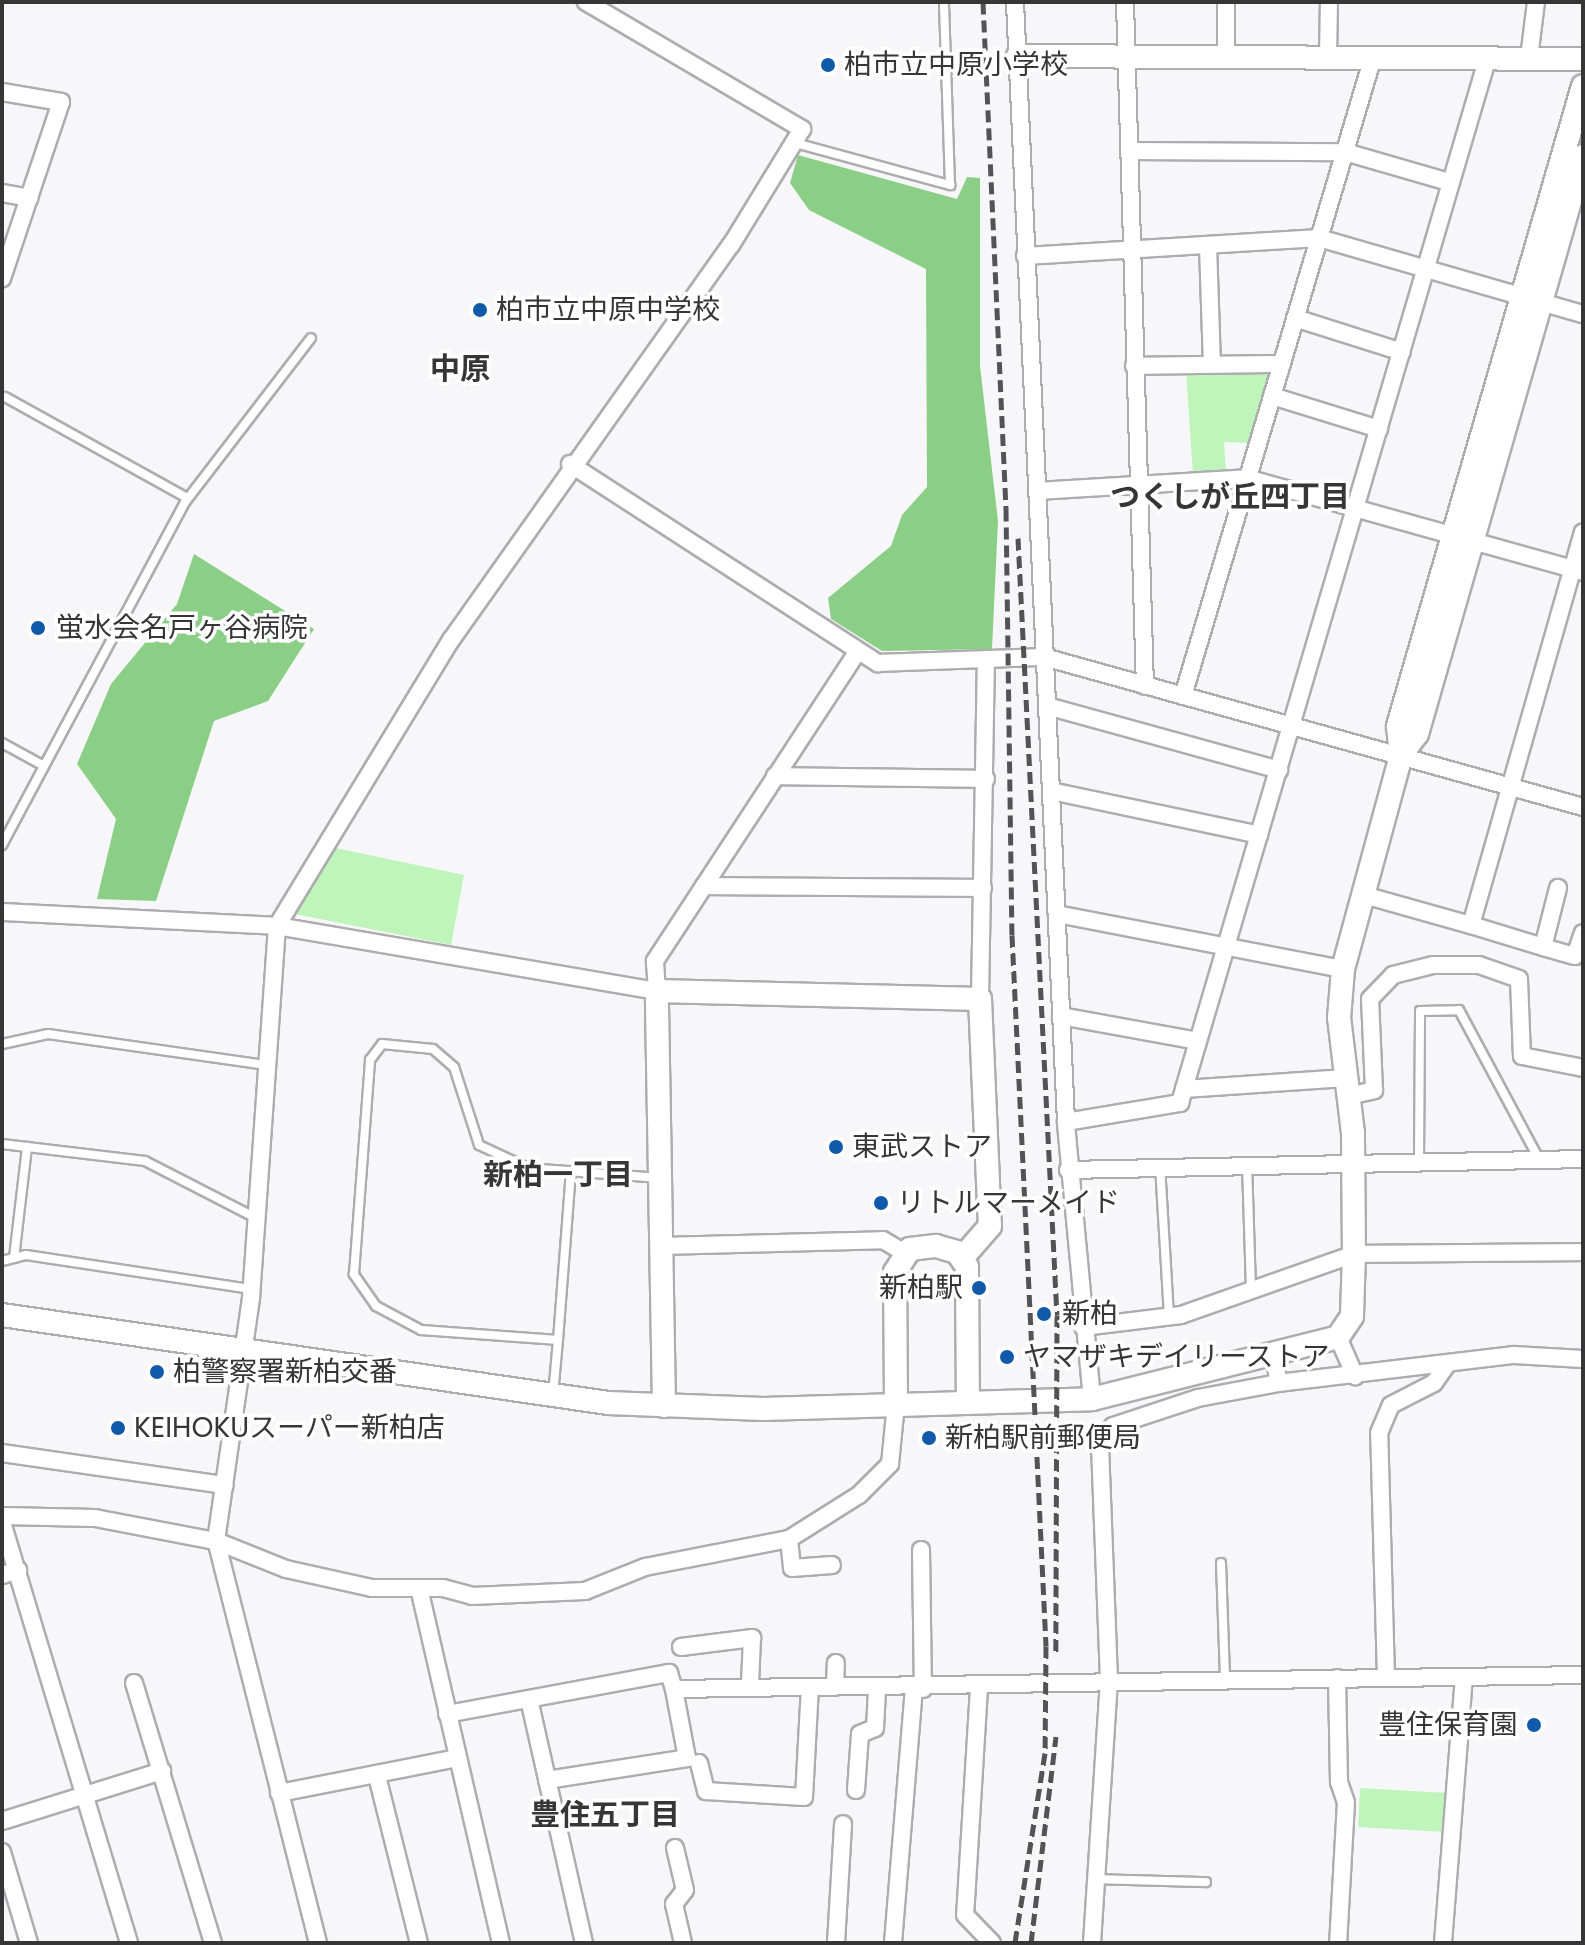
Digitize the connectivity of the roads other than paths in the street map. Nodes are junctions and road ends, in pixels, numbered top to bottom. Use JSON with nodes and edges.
{"nodes":[{"id":1,"x":586,"y":2,"type":"edge"},
{"id":2,"x":944,"y":2,"type":"edge"},
{"id":3,"x":1015,"y":2,"type":"edge"},
{"id":4,"x":1125,"y":2,"type":"edge"},
{"id":5,"x":1226,"y":2,"type":"edge"},
{"id":6,"x":1329,"y":2,"type":"edge"},
{"id":7,"x":1536,"y":2,"type":"edge"},
{"id":8,"x":1018,"y":56,"type":"junction"},
{"id":9,"x":1226,"y":56,"type":"junction"},
{"id":10,"x":1127,"y":57,"type":"junction"},
{"id":11,"x":1328,"y":57,"type":"junction"},
{"id":12,"x":1373,"y":57,"type":"junction"},
{"id":13,"x":1488,"y":57,"type":"junction"},
{"id":14,"x":1529,"y":58,"type":"junction"},
{"id":15,"x":1583,"y":59,"type":"edge"},
{"id":16,"x":1583,"y":86,"type":"edge"},
{"id":17,"x":2,"y":92,"type":"edge"},
{"id":18,"x":795,"y":143,"type":"junction"},
{"id":19,"x":1129,"y":151,"type":"junction"},
{"id":20,"x":1345,"y":152,"type":"junction"},
{"id":21,"x":1583,"y":156,"type":"edge"},
{"id":22,"x":1449,"y":182,"type":"junction"},
{"id":23,"x":2,"y":193,"type":"edge"},
{"id":24,"x":30,"y":198,"type":"junction"},
{"id":25,"x":1319,"y":238,"type":"junction"},
{"id":26,"x":1208,"y":245,"type":"junction"},
{"id":27,"x":1132,"y":249,"type":"junction"},
{"id":28,"x":1025,"y":256,"type":"junction"},
{"id":29,"x":1425,"y":268,"type":"junction"},
{"id":30,"x":2,"y":278,"type":"edge"},
{"id":31,"x":1531,"y":299,"type":"junction"},
{"id":32,"x":1583,"y":314,"type":"edge"},
{"id":33,"x":1295,"y":318,"type":"junction"},
{"id":34,"x":311,"y":338,"type":"dead end"},
{"id":35,"x":1402,"y":352,"type":"junction"},
{"id":36,"x":1212,"y":364,"type":"junction"},
{"id":37,"x":1282,"y":364,"type":"junction"},
{"id":38,"x":1134,"y":366,"type":"junction"},
{"id":39,"x":1272,"y":396,"type":"junction"},
{"id":40,"x":5,"y":397,"type":"dead end"},
{"id":41,"x":1379,"y":429,"type":"junction"},
{"id":42,"x":570,"y":464,"type":"junction"},
{"id":43,"x":1247,"y":478,"type":"junction"},
{"id":44,"x":1138,"y":485,"type":"junction"},
{"id":45,"x":1037,"y":491,"type":"junction"},
{"id":46,"x":187,"y":498,"type":"junction"},
{"id":47,"x":1355,"y":508,"type":"junction"},
{"id":48,"x":1583,"y":533,"type":"edge"},
{"id":49,"x":1462,"y":538,"type":"junction"},
{"id":50,"x":1578,"y":571,"type":"edge"},
{"id":51,"x":857,"y":652,"type":"junction"},
{"id":52,"x":1044,"y":657,"type":"junction"},
{"id":53,"x":986,"y":660,"type":"junction"},
{"id":54,"x":1145,"y":686,"type":"junction"},
{"id":55,"x":1183,"y":696,"type":"junction"},
{"id":56,"x":1047,"y":706,"type":"junction"},
{"id":57,"x":1292,"y":726,"type":"junction"},
{"id":58,"x":2,"y":743,"type":"edge"},
{"id":59,"x":1401,"y":755,"type":"junction"},
{"id":60,"x":44,"y":766,"type":"junction"},
{"id":61,"x":1279,"y":770,"type":"junction"},
{"id":62,"x":775,"y":776,"type":"junction"},
{"id":63,"x":986,"y":779,"type":"junction"},
{"id":64,"x":1509,"y":786,"type":"junction"},
{"id":65,"x":1051,"y":791,"type":"junction"},
{"id":66,"x":1583,"y":807,"type":"edge"},
{"id":67,"x":1259,"y":835,"type":"junction"},
{"id":68,"x":2,"y":845,"type":"edge"},
{"id":69,"x":704,"y":886,"type":"junction"},
{"id":70,"x":983,"y":888,"type":"junction"},
{"id":71,"x":1558,"y":888,"type":"dead end"},
{"id":72,"x":1364,"y":895,"type":"junction"},
{"id":73,"x":2,"y":912,"type":"edge"},
{"id":74,"x":1057,"y":914,"type":"junction"},
{"id":75,"x":1471,"y":925,"type":"junction"},
{"id":76,"x":277,"y":926,"type":"junction"},
{"id":77,"x":1583,"y":933,"type":"edge"},
{"id":78,"x":1226,"y":947,"type":"junction"},
{"id":79,"x":1543,"y":947,"type":"junction"},
{"id":80,"x":1343,"y":969,"type":"junction"},
{"id":81,"x":657,"y":991,"type":"junction"},
{"id":82,"x":980,"y":999,"type":"junction"},
{"id":83,"x":1061,"y":1016,"type":"junction"},
{"id":84,"x":1198,"y":1041,"type":"junction"},
{"id":85,"x":2,"y":1044,"type":"edge"},
{"id":86,"x":268,"y":1065,"type":"junction"},
{"id":87,"x":1583,"y":1068,"type":"edge"},
{"id":88,"x":1348,"y":1087,"type":"junction"},
{"id":89,"x":1184,"y":1089,"type":"junction"},
{"id":90,"x":1066,"y":1122,"type":"junction"},
{"id":91,"x":2,"y":1144,"type":"edge"},
{"id":92,"x":27,"y":1147,"type":"junction"},
{"id":93,"x":1539,"y":1159,"type":"junction"},
{"id":94,"x":1583,"y":1159,"type":"edge"},
{"id":95,"x":1419,"y":1160,"type":"junction"},
{"id":96,"x":1247,"y":1162,"type":"junction"},
{"id":97,"x":1355,"y":1163,"type":"junction"},
{"id":98,"x":1160,"y":1164,"type":"junction"},
{"id":99,"x":1068,"y":1170,"type":"junction"},
{"id":100,"x":571,"y":1171,"type":"junction"},
{"id":101,"x":660,"y":1178,"type":"junction"},
{"id":102,"x":257,"y":1219,"type":"junction"},
{"id":103,"x":661,"y":1246,"type":"junction"},
{"id":104,"x":1583,"y":1252,"type":"edge"},
{"id":105,"x":905,"y":1253,"type":"junction"},
{"id":106,"x":1354,"y":1254,"type":"junction"},
{"id":107,"x":963,"y":1257,"type":"junction"},
{"id":108,"x":14,"y":1258,"type":"junction"},
{"id":109,"x":2,"y":1261,"type":"edge"},
{"id":110,"x":252,"y":1289,"type":"junction"},
{"id":111,"x":1251,"y":1291,"type":"junction"},
{"id":112,"x":2,"y":1315,"type":"edge"},
{"id":113,"x":1169,"y":1316,"type":"junction"},
{"id":114,"x":1083,"y":1327,"type":"junction"},
{"id":115,"x":1338,"y":1337,"type":"junction"},
{"id":116,"x":558,"y":1340,"type":"junction"},
{"id":117,"x":243,"y":1351,"type":"junction"},
{"id":118,"x":1275,"y":1356,"type":"junction"},
{"id":119,"x":1583,"y":1359,"type":"edge"},
{"id":120,"x":1448,"y":1363,"type":"junction"},
{"id":121,"x":1355,"y":1376,"type":"junction"},
{"id":122,"x":1278,"y":1383,"type":"junction"},
{"id":123,"x":553,"y":1396,"type":"junction"},
{"id":124,"x":1092,"y":1399,"type":"junction"},
{"id":125,"x":968,"y":1403,"type":"junction"},
{"id":126,"x":896,"y":1404,"type":"junction"},
{"id":127,"x":664,"y":1406,"type":"junction"},
{"id":128,"x":2,"y":1453,"type":"edge"},
{"id":129,"x":225,"y":1485,"type":"junction"},
{"id":130,"x":2,"y":1516,"type":"edge"},
{"id":131,"x":2,"y":1522,"type":"edge"},
{"id":132,"x":789,"y":1539,"type":"junction"},
{"id":133,"x":216,"y":1541,"type":"junction"},
{"id":134,"x":921,"y":1550,"type":"dead end"},
{"id":135,"x":1221,"y":1563,"type":"dead end"},
{"id":136,"x":832,"y":1565,"type":"dead end"},
{"id":137,"x":10,"y":1572,"type":"edge"},
{"id":138,"x":419,"y":1588,"type":"junction"},
{"id":139,"x":681,"y":1647,"type":"dead end"},
{"id":140,"x":836,"y":1663,"type":"dead end"},
{"id":141,"x":1583,"y":1675,"type":"edge"},
{"id":142,"x":1386,"y":1677,"type":"junction"},
{"id":143,"x":1225,"y":1678,"type":"junction"},
{"id":144,"x":1337,"y":1678,"type":"junction"},
{"id":145,"x":1464,"y":1678,"type":"junction"},
{"id":146,"x":1109,"y":1680,"type":"junction"},
{"id":147,"x":134,"y":1683,"type":"dead end"},
{"id":148,"x":750,"y":1684,"type":"junction"},
{"id":149,"x":810,"y":1687,"type":"junction"},
{"id":150,"x":835,"y":1687,"type":"junction"},
{"id":151,"x":979,"y":1688,"type":"junction"},
{"id":152,"x":674,"y":1689,"type":"junction"},
{"id":153,"x":877,"y":1689,"type":"junction"},
{"id":154,"x":918,"y":1689,"type":"junction"},
{"id":155,"x":529,"y":1699,"type":"junction"},
{"id":156,"x":447,"y":1714,"type":"junction"},
{"id":157,"x":457,"y":1758,"type":"junction"},
{"id":158,"x":699,"y":1763,"type":"dead end"},
{"id":159,"x":162,"y":1771,"type":"junction"},
{"id":160,"x":377,"y":1776,"type":"junction"},
{"id":161,"x":547,"y":1780,"type":"junction"},
{"id":162,"x":856,"y":1790,"type":"dead end"},
{"id":163,"x":279,"y":1793,"type":"junction"},
{"id":164,"x":85,"y":1795,"type":"junction"},
{"id":165,"x":2,"y":1821,"type":"edge"},
{"id":166,"x":843,"y":1824,"type":"dead end"},
{"id":167,"x":675,"y":1848,"type":"dead end"},
{"id":168,"x":2,"y":1852,"type":"edge"},
{"id":169,"x":1096,"y":1879,"type":"junction"},
{"id":170,"x":1206,"y":1882,"type":"dead end"},
{"id":171,"x":29,"y":1943,"type":"edge"},
{"id":172,"x":129,"y":1943,"type":"edge"},
{"id":173,"x":213,"y":1943,"type":"edge"},
{"id":174,"x":318,"y":1943,"type":"edge"},
{"id":175,"x":419,"y":1943,"type":"edge"},
{"id":176,"x":501,"y":1943,"type":"edge"},
{"id":177,"x":584,"y":1943,"type":"edge"},
{"id":178,"x":683,"y":1943,"type":"edge"},
{"id":179,"x":836,"y":1943,"type":"edge"},
{"id":180,"x":893,"y":1943,"type":"edge"},
{"id":181,"x":992,"y":1943,"type":"edge"},
{"id":182,"x":1092,"y":1943,"type":"edge"},
{"id":183,"x":1338,"y":1943,"type":"edge"},
{"id":184,"x":1443,"y":1943,"type":"edge"}],
"edges":[{"from":1,"to":18,"type":"street"},
{"from":2,"to":18,"type":"lane"},
{"from":3,"to":8,"type":"street"},
{"from":4,"to":10,"type":"street"},
{"from":5,"to":9,"type":"street"},
{"from":6,"to":11,"type":"street"},
{"from":7,"to":14,"type":"street"},
{"from":8,"to":10,"type":"street"},
{"from":8,"to":28,"type":"street"},
{"from":9,"to":10,"type":"street"},
{"from":9,"to":11,"type":"street"},
{"from":10,"to":19,"type":"street"},
{"from":11,"to":12,"type":"street"},
{"from":12,"to":13,"type":"street"},
{"from":12,"to":20,"type":"street"},
{"from":13,"to":14,"type":"street"},
{"from":13,"to":22,"type":"street"},
{"from":14,"to":15,"type":"street"},
{"from":16,"to":31,"type":"street"},
{"from":17,"to":24,"type":"street"},
{"from":18,"to":42,"type":"street"},
{"from":19,"to":20,"type":"street"},
{"from":19,"to":27,"type":"street"},
{"from":20,"to":22,"type":"street"},
{"from":20,"to":25,"type":"street"},
{"from":21,"to":31,"type":"street"},
{"from":22,"to":29,"type":"street"},
{"from":23,"to":24,"type":"street"},
{"from":24,"to":30,"type":"street"},
{"from":25,"to":26,"type":"street"},
{"from":25,"to":29,"type":"street"},
{"from":25,"to":33,"type":"street"},
{"from":26,"to":27,"type":"street"},
{"from":26,"to":36,"type":"street"},
{"from":27,"to":28,"type":"street"},
{"from":27,"to":38,"type":"street"},
{"from":28,"to":45,"type":"street"},
{"from":29,"to":31,"type":"street"},
{"from":29,"to":35,"type":"street"},
{"from":31,"to":32,"type":"street"},
{"from":31,"to":49,"type":"street"},
{"from":33,"to":35,"type":"street"},
{"from":33,"to":37,"type":"street"},
{"from":34,"to":46,"type":"lane"},
{"from":35,"to":41,"type":"street"},
{"from":36,"to":37,"type":"street"},
{"from":36,"to":38,"type":"street"},
{"from":37,"to":39,"type":"street"},
{"from":38,"to":44,"type":"street"},
{"from":39,"to":41,"type":"street"},
{"from":39,"to":43,"type":"street"},
{"from":40,"to":46,"type":"lane"},
{"from":41,"to":47,"type":"street"},
{"from":42,"to":51,"type":"street"},
{"from":42,"to":76,"type":"street"},
{"from":43,"to":44,"type":"street"},
{"from":43,"to":47,"type":"street"},
{"from":43,"to":55,"type":"street"},
{"from":44,"to":45,"type":"street"},
{"from":44,"to":54,"type":"street"},
{"from":45,"to":52,"type":"street"},
{"from":46,"to":60,"type":"lane"},
{"from":47,"to":49,"type":"street"},
{"from":47,"to":57,"type":"street"},
{"from":48,"to":50,"type":"street"},
{"from":49,"to":50,"type":"street"},
{"from":49,"to":59,"type":"street"},
{"from":50,"to":64,"type":"street"},
{"from":51,"to":53,"type":"street"},
{"from":51,"to":62,"type":"street"},
{"from":52,"to":53,"type":"street"},
{"from":52,"to":54,"type":"street"},
{"from":52,"to":56,"type":"street"},
{"from":53,"to":63,"type":"street"},
{"from":54,"to":55,"type":"street"},
{"from":55,"to":57,"type":"street"},
{"from":56,"to":61,"type":"street"},
{"from":56,"to":65,"type":"street"},
{"from":57,"to":59,"type":"street"},
{"from":57,"to":61,"type":"street"},
{"from":58,"to":60,"type":"lane"},
{"from":59,"to":64,"type":"street"},
{"from":59,"to":72,"type":"street"},
{"from":60,"to":68,"type":"lane"},
{"from":61,"to":67,"type":"street"},
{"from":62,"to":63,"type":"street"},
{"from":62,"to":69,"type":"street"},
{"from":63,"to":70,"type":"street"},
{"from":64,"to":66,"type":"street"},
{"from":64,"to":75,"type":"street"},
{"from":65,"to":67,"type":"street"},
{"from":65,"to":74,"type":"street"},
{"from":67,"to":78,"type":"street"},
{"from":69,"to":70,"type":"street"},
{"from":69,"to":81,"type":"street"},
{"from":70,"to":82,"type":"street"},
{"from":71,"to":79,"type":"street"},
{"from":72,"to":75,"type":"street"},
{"from":72,"to":80,"type":"street"},
{"from":73,"to":76,"type":"street"},
{"from":74,"to":78,"type":"street"},
{"from":74,"to":83,"type":"street"},
{"from":75,"to":79,"type":"street"},
{"from":76,"to":81,"type":"street"},
{"from":76,"to":86,"type":"street"},
{"from":77,"to":79,"type":"street"},
{"from":78,"to":80,"type":"street"},
{"from":78,"to":84,"type":"street"},
{"from":80,"to":88,"type":"street"},
{"from":81,"to":82,"type":"street"},
{"from":81,"to":101,"type":"street"},
{"from":82,"to":107,"type":"street"},
{"from":83,"to":84,"type":"street"},
{"from":83,"to":90,"type":"street"},
{"from":84,"to":89,"type":"street"},
{"from":85,"to":86,"type":"lane"},
{"from":86,"to":102,"type":"street"},
{"from":87,"to":88,"type":"street"},
{"from":88,"to":89,"type":"street"},
{"from":88,"to":97,"type":"street"},
{"from":89,"to":90,"type":"street"},
{"from":90,"to":99,"type":"street"},
{"from":91,"to":92,"type":"lane"},
{"from":92,"to":102,"type":"lane"},
{"from":92,"to":108,"type":"lane"},
{"from":93,"to":94,"type":"street"},
{"from":93,"to":95,"type":"street"},
{"from":93,"to":95,"type":"lane"},
{"from":95,"to":97,"type":"street"},
{"from":96,"to":97,"type":"street"},
{"from":96,"to":98,"type":"street"},
{"from":96,"to":111,"type":"lane"},
{"from":97,"to":106,"type":"street"},
{"from":98,"to":99,"type":"street"},
{"from":98,"to":113,"type":"lane"},
{"from":99,"to":114,"type":"street"},
{"from":100,"to":101,"type":"lane"},
{"from":100,"to":116,"type":"lane"},
{"from":100,"to":116,"type":"lane"},
{"from":101,"to":103,"type":"street"},
{"from":102,"to":110,"type":"street"},
{"from":103,"to":105,"type":"street"},
{"from":103,"to":127,"type":"street"},
{"from":104,"to":106,"type":"street"},
{"from":105,"to":107,"type":"street"},
{"from":105,"to":126,"type":"street"},
{"from":106,"to":111,"type":"street"},
{"from":106,"to":115,"type":"street"},
{"from":107,"to":125,"type":"street"},
{"from":108,"to":109,"type":"lane"},
{"from":108,"to":110,"type":"lane"},
{"from":110,"to":117,"type":"street"},
{"from":111,"to":113,"type":"street"},
{"from":112,"to":117,"type":"street"},
{"from":113,"to":114,"type":"street"},
{"from":114,"to":124,"type":"street"},
{"from":115,"to":118,"type":"street"},
{"from":115,"to":121,"type":"street"},
{"from":116,"to":123,"type":"lane"},
{"from":117,"to":123,"type":"street"},
{"from":117,"to":129,"type":"street"},
{"from":118,"to":122,"type":"street"},
{"from":118,"to":124,"type":"street"},
{"from":119,"to":120,"type":"street"},
{"from":120,"to":121,"type":"street"},
{"from":120,"to":142,"type":"street"},
{"from":121,"to":122,"type":"street"},
{"from":122,"to":146,"type":"street"},
{"from":123,"to":127,"type":"street"},
{"from":124,"to":125,"type":"street"},
{"from":125,"to":126,"type":"street"},
{"from":126,"to":127,"type":"street"},
{"from":126,"to":132,"type":"street"},
{"from":128,"to":129,"type":"street"},
{"from":129,"to":133,"type":"street"},
{"from":130,"to":133,"type":"street"},
{"from":131,"to":137,"type":"street"},
{"from":132,"to":136,"type":"street"},
{"from":132,"to":138,"type":"street"},
{"from":133,"to":138,"type":"street"},
{"from":133,"to":163,"type":"street"},
{"from":134,"to":154,"type":"street"},
{"from":135,"to":143,"type":"lane"},
{"from":137,"to":164,"type":"street"},
{"from":138,"to":156,"type":"street"},
{"from":139,"to":148,"type":"street"},
{"from":140,"to":150,"type":"street"},
{"from":141,"to":145,"type":"street"},
{"from":142,"to":144,"type":"street"},
{"from":142,"to":145,"type":"street"},
{"from":143,"to":144,"type":"street"},
{"from":143,"to":146,"type":"street"},
{"from":144,"to":183,"type":"street"},
{"from":145,"to":184,"type":"street"},
{"from":146,"to":151,"type":"street"},
{"from":146,"to":169,"type":"street"},
{"from":147,"to":159,"type":"street"},
{"from":148,"to":149,"type":"street"},
{"from":148,"to":152,"type":"street"},
{"from":149,"to":150,"type":"street"},
{"from":149,"to":158,"type":"street"},
{"from":150,"to":153,"type":"street"},
{"from":151,"to":154,"type":"street"},
{"from":151,"to":181,"type":"street"},
{"from":152,"to":155,"type":"street"},
{"from":152,"to":161,"type":"street"},
{"from":153,"to":154,"type":"street"},
{"from":153,"to":162,"type":"street"},
{"from":154,"to":180,"type":"street"},
{"from":155,"to":156,"type":"street"},
{"from":155,"to":161,"type":"street"},
{"from":156,"to":157,"type":"street"},
{"from":157,"to":160,"type":"street"},
{"from":157,"to":176,"type":"street"},
{"from":159,"to":164,"type":"street"},
{"from":159,"to":173,"type":"street"},
{"from":160,"to":163,"type":"street"},
{"from":160,"to":175,"type":"street"},
{"from":161,"to":177,"type":"street"},
{"from":163,"to":174,"type":"street"},
{"from":164,"to":165,"type":"street"},
{"from":164,"to":172,"type":"street"},
{"from":166,"to":179,"type":"street"},
{"from":167,"to":178,"type":"street"},
{"from":168,"to":171,"type":"street"},
{"from":169,"to":170,"type":"lane"},
{"from":169,"to":182,"type":"street"}]}
